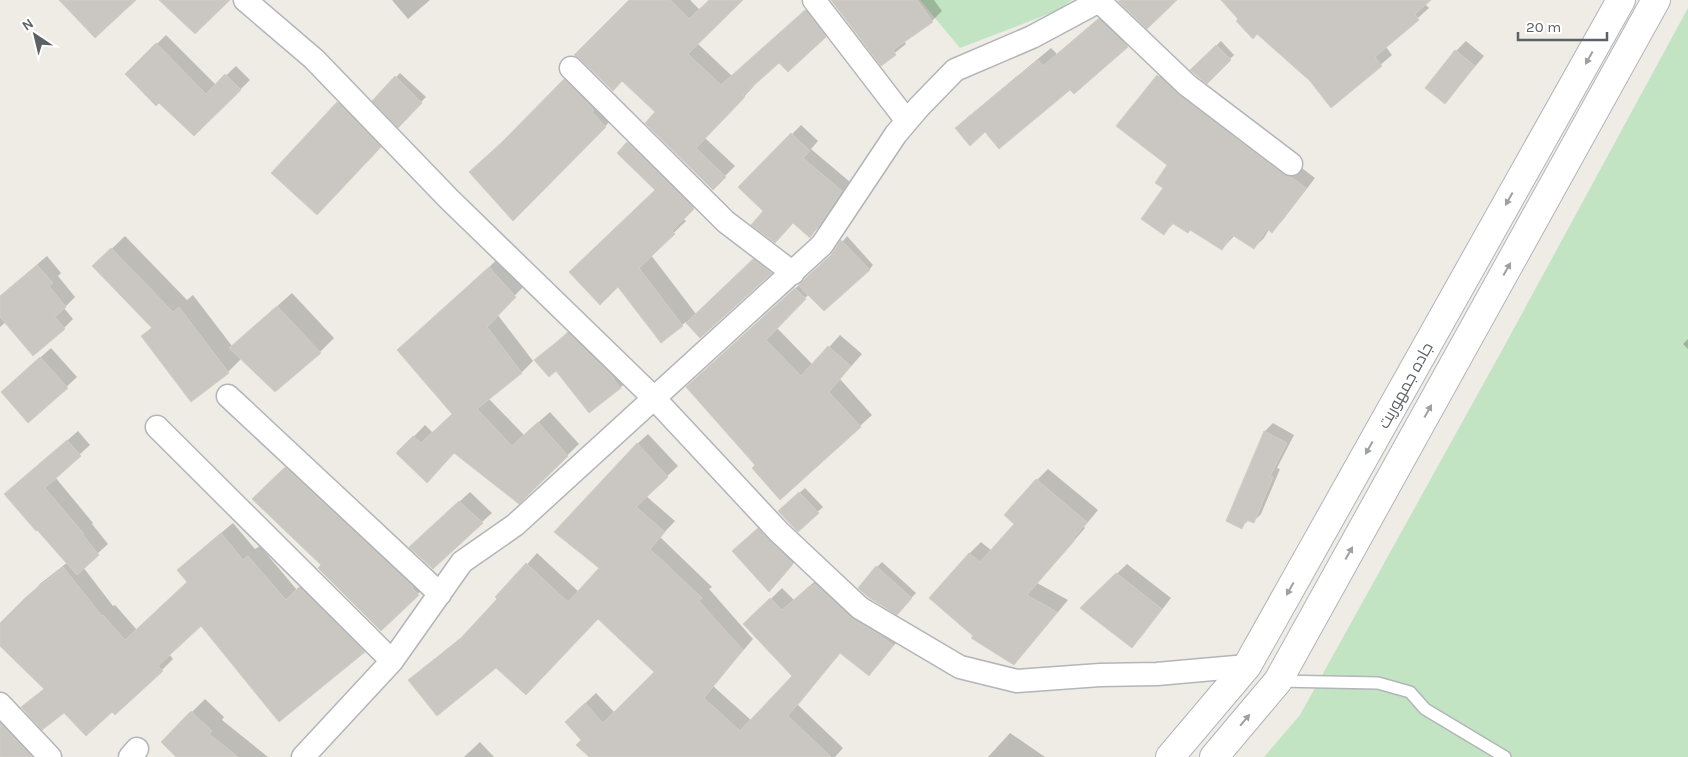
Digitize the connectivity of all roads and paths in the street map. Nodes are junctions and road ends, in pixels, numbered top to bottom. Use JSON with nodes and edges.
{"nodes":[{"id":1,"x":245,"y":0,"type":"edge"},
{"id":2,"x":814,"y":0,"type":"edge"},
{"id":3,"x":1621,"y":0,"type":"edge"},
{"id":4,"x":1656,"y":0,"type":"edge"},
{"id":5,"x":1100,"y":1,"type":"edge"},
{"id":6,"x":571,"y":68,"type":"dead end"},
{"id":7,"x":907,"y":121,"type":"junction"},
{"id":8,"x":1291,"y":164,"type":"dead end"},
{"id":9,"x":793,"y":273,"type":"junction"},
{"id":10,"x":228,"y":396,"type":"dead end"},
{"id":11,"x":654,"y":398,"type":"junction"},
{"id":12,"x":157,"y":427,"type":"dead end"},
{"id":13,"x":440,"y":594,"type":"junction"},
{"id":14,"x":392,"y":661,"type":"junction"},
{"id":15,"x":1247,"y":666,"type":"junction"},
{"id":16,"x":1278,"y":681,"type":"junction"},
{"id":17,"x":0,"y":704,"type":"edge"},
{"id":18,"x":50,"y":757,"type":"edge"},
{"id":19,"x":303,"y":757,"type":"edge"},
{"id":20,"x":1170,"y":757,"type":"edge"},
{"id":21,"x":1214,"y":757,"type":"edge"},
{"id":22,"x":1505,"y":757,"type":"edge"}],
"edges":[{"from":1,"to":11,"type":"street"},
{"from":2,"to":7,"type":"street"},
{"from":3,"to":15,"type":"main road","name":"جاده جمهوریت","one_way":true},
{"from":16,"to":4,"type":"main road","name":"جاده جمهوریت","one_way":true},
{"from":5,"to":7,"type":"street"},
{"from":5,"to":8,"type":"street"},
{"from":6,"to":9,"type":"street"},
{"from":7,"to":9,"type":"street"},
{"from":9,"to":11,"type":"street"},
{"from":10,"to":13,"type":"street"},
{"from":11,"to":13,"type":"street"},
{"from":11,"to":15,"type":"street"},
{"from":12,"to":14,"type":"street"},
{"from":13,"to":14,"type":"street"},
{"from":14,"to":19,"type":"street"},
{"from":15,"to":20,"type":"main road","name":"جاده جمهوریت"},
{"from":21,"to":16,"type":"main road","name":"جاده جمهوریت","one_way":true},
{"from":16,"to":22,"type":"lane"},
{"from":17,"to":18,"type":"street"}]}
